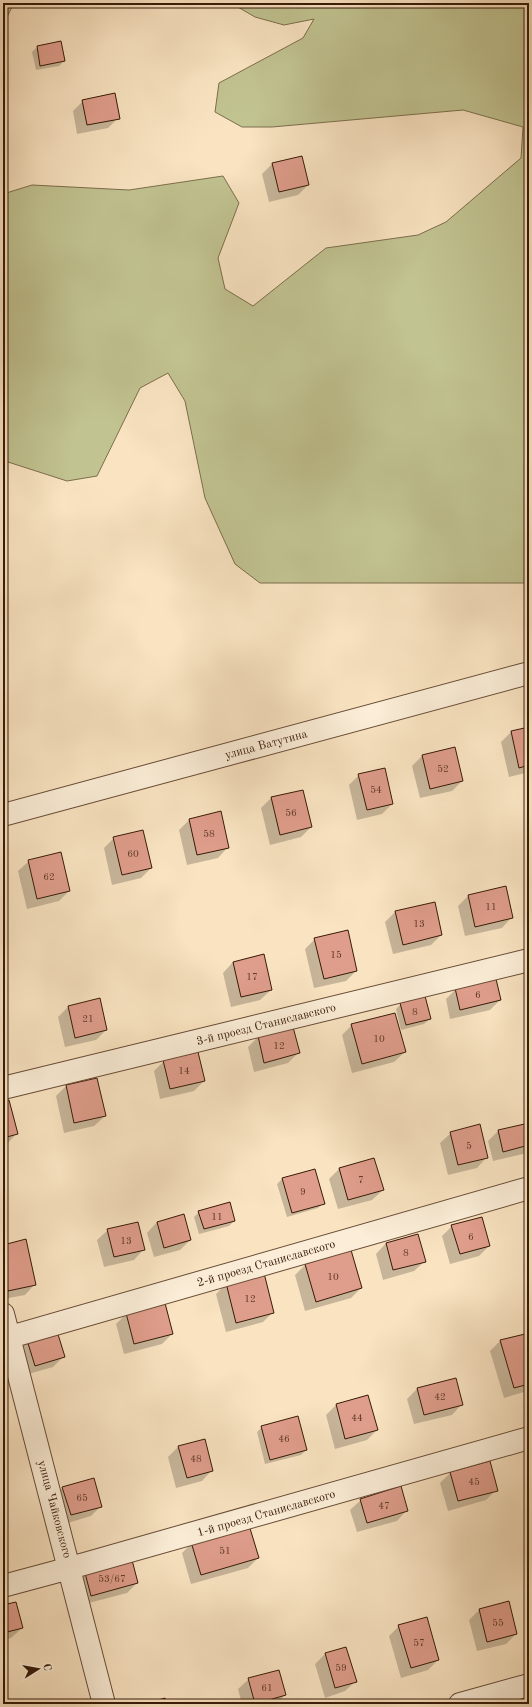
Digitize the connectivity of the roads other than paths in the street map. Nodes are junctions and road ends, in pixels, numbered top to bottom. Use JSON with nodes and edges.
{"nodes":[{"id":1,"x":529,"y":673,"type":"edge"},
{"id":2,"x":3,"y":814,"type":"edge"},
{"id":3,"x":529,"y":960,"type":"edge"},
{"id":4,"x":3,"y":1088,"type":"edge"},
{"id":5,"x":529,"y":1188,"type":"edge"},
{"id":6,"x":3,"y":1314,"type":"edge"},
{"id":7,"x":6,"y":1338,"type":"edge"},
{"id":8,"x":529,"y":1438,"type":"edge"},
{"id":9,"x":70,"y":1568,"type":"junction"},
{"id":10,"x":3,"y":1586,"type":"edge"},
{"id":11,"x":529,"y":1685,"type":"edge"},
{"id":12,"x":473,"y":1702,"type":"edge"},
{"id":13,"x":104,"y":1704,"type":"edge"}],
"edges":[{"from":1,"to":2,"type":"street","name":"улица Ватутина"},
{"from":3,"to":4,"type":"street","name":"3-й проезд Станиславского"},
{"from":5,"to":7,"type":"street","name":"2-й проезд Станиславского"},
{"from":6,"to":7,"type":"street","name":"улица Чайковского"},
{"from":7,"to":9,"type":"street","name":"улица Чайковского"},
{"from":8,"to":9,"type":"street","name":"1-й проезд Станиславского"},
{"from":9,"to":10,"type":"street","name":"1-й проезд Станиславского"},
{"from":9,"to":13,"type":"street","name":"улица Чайковского"},
{"from":11,"to":12,"type":"street"}]}
